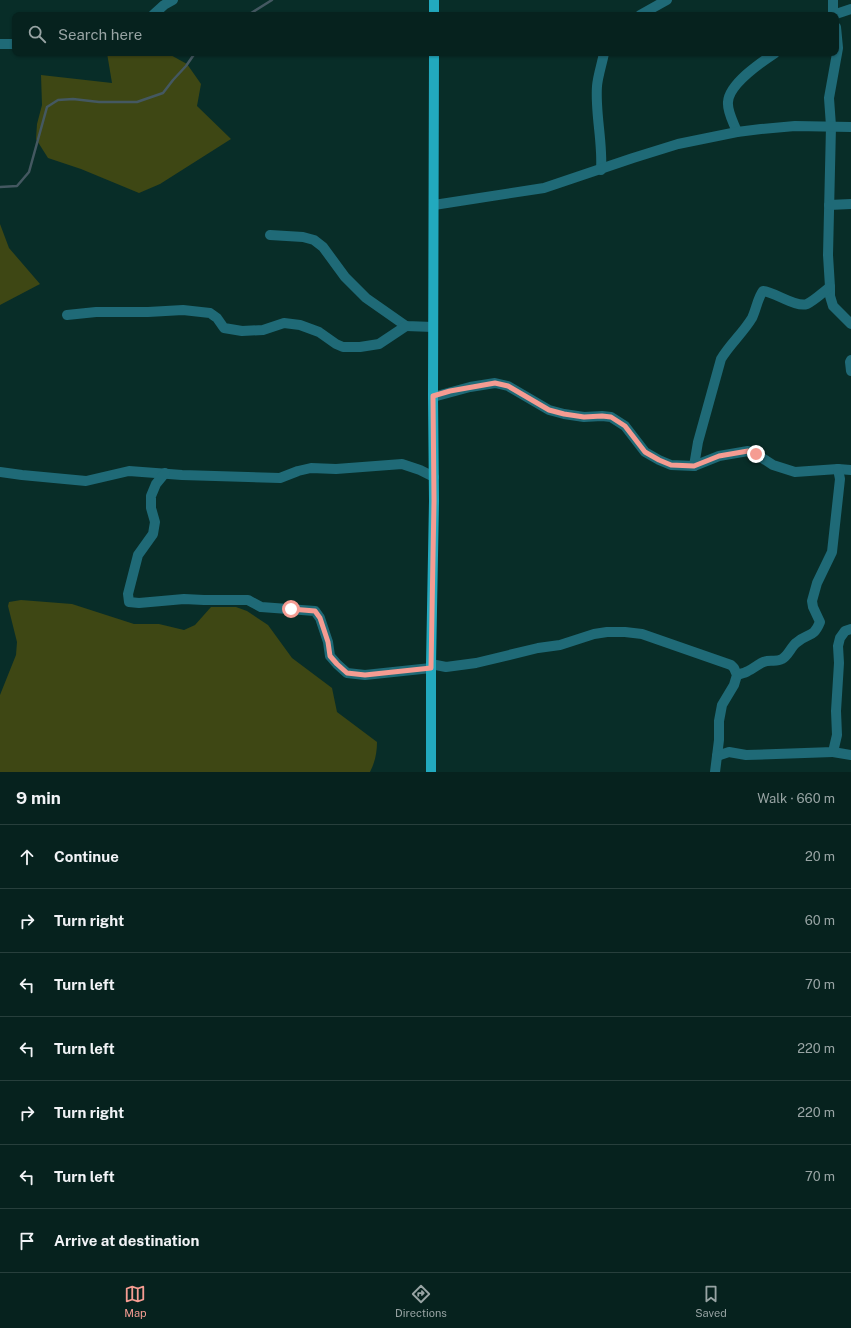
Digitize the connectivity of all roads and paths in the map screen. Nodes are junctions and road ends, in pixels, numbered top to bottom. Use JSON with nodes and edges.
{"nodes":[{"id":1,"x":173,"y":0,"type":"edge"},
{"id":2,"x":434,"y":0,"type":"edge"},
{"id":3,"x":667,"y":0,"type":"edge"},
{"id":4,"x":833,"y":0,"type":"edge"},
{"id":5,"x":851,"y":9,"type":"edge"},
{"id":6,"x":156,"y":12,"type":"edge"},
{"id":7,"x":434,"y":12,"type":"edge"},
{"id":8,"x":645,"y":12,"type":"edge"},
{"id":9,"x":833,"y":12,"type":"edge"},
{"id":10,"x":839,"y":13,"type":"edge"},
{"id":11,"x":0,"y":44,"type":"edge"},
{"id":12,"x":12,"y":44,"type":"edge"},
{"id":13,"x":434,"y":56,"type":"edge"},
{"id":14,"x":603,"y":56,"type":"edge"},
{"id":15,"x":771,"y":56,"type":"edge"},
{"id":16,"x":837,"y":56,"type":"edge"},
{"id":17,"x":832,"y":126,"type":"junction"},
{"id":18,"x":851,"y":127,"type":"edge"},
{"id":19,"x":737,"y":132,"type":"junction"},
{"id":20,"x":601,"y":170,"type":"junction"},
{"id":21,"x":851,"y":204,"type":"edge"},
{"id":22,"x":434,"y":205,"type":"junction"},
{"id":23,"x":829,"y":205,"type":"junction"},
{"id":24,"x":270,"y":235,"type":"dead end"},
{"id":25,"x":830,"y":287,"type":"junction"},
{"id":26,"x":67,"y":315,"type":"dead end"},
{"id":27,"x":851,"y":324,"type":"edge"},
{"id":28,"x":406,"y":326,"type":"junction"},
{"id":29,"x":433,"y":327,"type":"junction"},
{"id":30,"x":851,"y":360,"type":"edge"},
{"id":31,"x":851,"y":372,"type":"edge"},
{"id":32,"x":433,"y":396,"type":"junction"},
{"id":33,"x":694,"y":466,"type":"junction"},
{"id":34,"x":838,"y":469,"type":"junction"},
{"id":35,"x":851,"y":470,"type":"edge"},
{"id":36,"x":0,"y":472,"type":"edge"},
{"id":37,"x":165,"y":473,"type":"junction"},
{"id":38,"x":434,"y":477,"type":"junction"},
{"id":39,"x":851,"y":629,"type":"edge"},
{"id":40,"x":431,"y":666,"type":"junction"},
{"id":41,"x":737,"y":675,"type":"junction"},
{"id":42,"x":832,"y":752,"type":"junction"},
{"id":43,"x":851,"y":755,"type":"edge"},
{"id":44,"x":717,"y":756,"type":"junction"},
{"id":45,"x":431,"y":772,"type":"edge"},
{"id":46,"x":715,"y":772,"type":"edge"}],
"edges":[{"from":1,"to":6,"type":"street"},
{"from":2,"to":7,"type":"main road"},
{"from":3,"to":8,"type":"street"},
{"from":4,"to":9,"type":"street"},
{"from":5,"to":10,"type":"street"},
{"from":11,"to":12,"type":"street"},
{"from":13,"to":22,"type":"main road"},
{"from":14,"to":20,"type":"street"},
{"from":15,"to":19,"type":"street"},
{"from":16,"to":17,"type":"street"},
{"from":17,"to":18,"type":"street"},
{"from":17,"to":19,"type":"street"},
{"from":17,"to":23,"type":"street"},
{"from":19,"to":20,"type":"street"},
{"from":20,"to":22,"type":"street"},
{"from":21,"to":23,"type":"street"},
{"from":22,"to":29,"type":"main road"},
{"from":23,"to":25,"type":"street"},
{"from":24,"to":28,"type":"street"},
{"from":25,"to":27,"type":"street"},
{"from":25,"to":33,"type":"street"},
{"from":26,"to":28,"type":"street"},
{"from":28,"to":29,"type":"street"},
{"from":29,"to":32,"type":"main road"},
{"from":30,"to":31,"type":"street"},
{"from":32,"to":33,"type":"street"},
{"from":32,"to":38,"type":"main road"},
{"from":33,"to":34,"type":"street"},
{"from":34,"to":35,"type":"street"},
{"from":34,"to":41,"type":"street"},
{"from":36,"to":37,"type":"street"},
{"from":37,"to":38,"type":"street"},
{"from":37,"to":40,"type":"street"},
{"from":38,"to":40,"type":"main road"},
{"from":39,"to":42,"type":"street"},
{"from":40,"to":41,"type":"street"},
{"from":40,"to":45,"type":"main road"},
{"from":41,"to":44,"type":"street"},
{"from":42,"to":43,"type":"street"},
{"from":42,"to":44,"type":"street"},
{"from":44,"to":46,"type":"street"}]}
